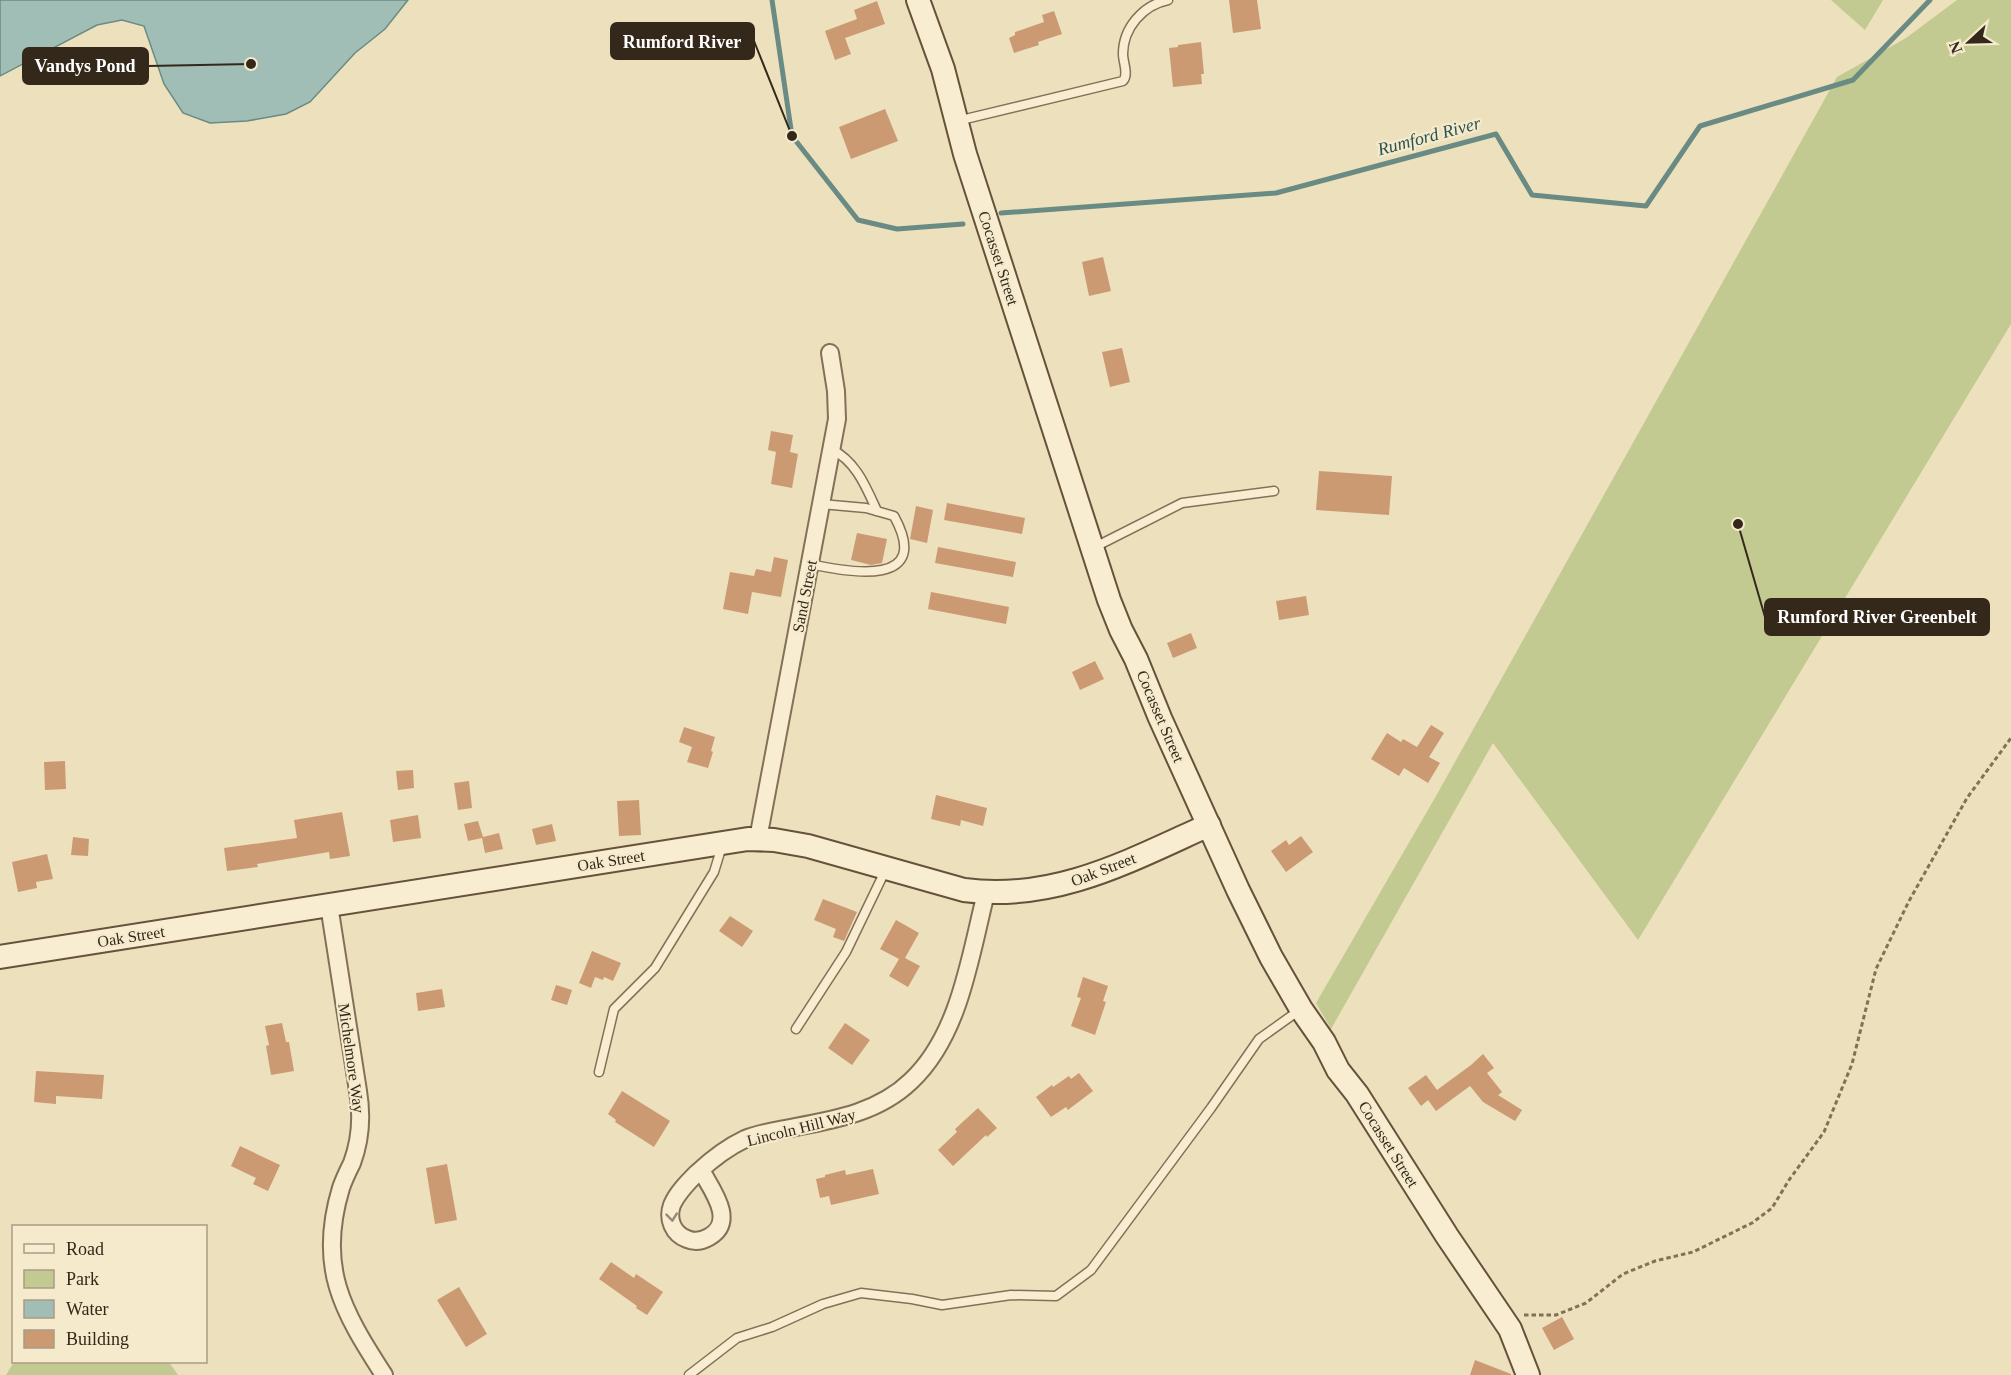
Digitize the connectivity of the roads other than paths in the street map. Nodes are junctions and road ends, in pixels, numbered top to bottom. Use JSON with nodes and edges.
{"nodes":[{"id":1,"x":918,"y":0,"type":"edge"},
{"id":2,"x":1168,"y":0,"type":"edge"},
{"id":3,"x":957,"y":121,"type":"junction"},
{"id":4,"x":830,"y":353,"type":"dead end"},
{"id":5,"x":831,"y":449,"type":"junction"},
{"id":6,"x":1274,"y":491,"type":"dead end"},
{"id":7,"x":821,"y":504,"type":"junction"},
{"id":8,"x":877,"y":511,"type":"junction"},
{"id":9,"x":1093,"y":548,"type":"junction"},
{"id":10,"x":810,"y":564,"type":"junction"},
{"id":11,"x":1209,"y":825,"type":"junction"},
{"id":12,"x":758,"y":839,"type":"junction"},
{"id":13,"x":723,"y":843,"type":"junction"},
{"id":14,"x":886,"y":869,"type":"junction"},
{"id":15,"x":986,"y":893,"type":"junction"},
{"id":16,"x":329,"y":905,"type":"junction"},
{"id":17,"x":0,"y":957,"type":"edge"},
{"id":18,"x":1301,"y":1009,"type":"junction"},
{"id":19,"x":796,"y":1029,"type":"dead end"},
{"id":20,"x":599,"y":1072,"type":"dead end"},
{"id":21,"x":701,"y":1170,"type":"dead end"},
{"id":22,"x":384,"y":1375,"type":"edge"},
{"id":23,"x":689,"y":1375,"type":"edge"},
{"id":24,"x":1528,"y":1375,"type":"edge"}],
"edges":[{"from":1,"to":3,"type":"main road","name":"Cocasset Street"},
{"from":2,"to":3,"type":"lane"},
{"from":3,"to":9,"type":"main road","name":"Cocasset Street"},
{"from":4,"to":5,"type":"street","name":"Sand Street"},
{"from":5,"to":7,"type":"street","name":"Sand Street"},
{"from":5,"to":8,"type":"lane"},
{"from":6,"to":9,"type":"lane"},
{"from":7,"to":8,"type":"lane"},
{"from":7,"to":10,"type":"street","name":"Sand Street"},
{"from":8,"to":10,"type":"lane"},
{"from":9,"to":11,"type":"main road","name":"Cocasset Street"},
{"from":10,"to":12,"type":"street","name":"Sand Street"},
{"from":11,"to":15,"type":"main road","name":"Oak Street"},
{"from":11,"to":18,"type":"main road","name":"Cocasset Street"},
{"from":12,"to":13,"type":"main road","name":"Oak Street"},
{"from":12,"to":14,"type":"main road","name":"Oak Street"},
{"from":13,"to":16,"type":"main road","name":"Oak Street"},
{"from":13,"to":20,"type":"lane"},
{"from":14,"to":15,"type":"main road","name":"Oak Street"},
{"from":14,"to":19,"type":"lane"},
{"from":15,"to":21,"type":"street","name":"Lincoln Hill Way"},
{"from":16,"to":17,"type":"main road","name":"Oak Street"},
{"from":16,"to":22,"type":"street","name":"Michelmore Way"},
{"from":18,"to":23,"type":"lane"},
{"from":18,"to":24,"type":"main road","name":"Cocasset Street"}]}
